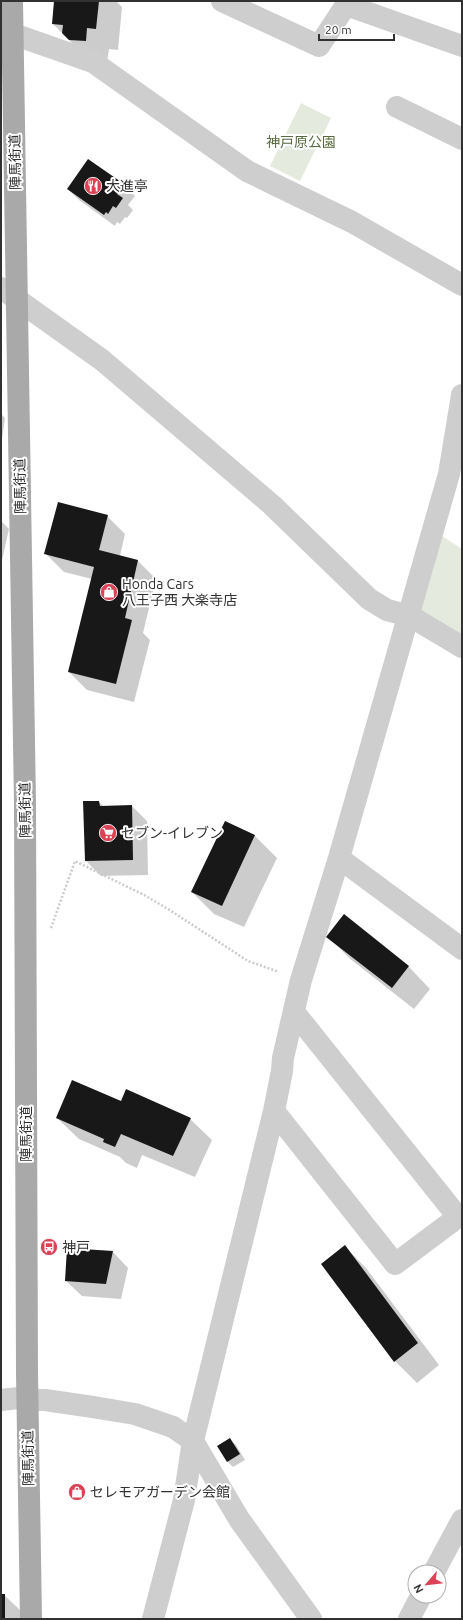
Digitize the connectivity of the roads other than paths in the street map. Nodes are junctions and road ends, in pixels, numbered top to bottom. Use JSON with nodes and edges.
{"nodes":[{"id":1,"x":12,"y":1,"type":"edge"},
{"id":2,"x":222,"y":1,"type":"edge"},
{"id":3,"x":13,"y":34,"type":"junction"},
{"id":4,"x":462,"y":46,"type":"edge"},
{"id":5,"x":397,"y":107,"type":"dead end"},
{"id":6,"x":462,"y":139,"type":"edge"},
{"id":7,"x":462,"y":284,"type":"edge"},
{"id":8,"x":9,"y":294,"type":"edge"},
{"id":9,"x":462,"y":395,"type":"edge"},
{"id":10,"x":410,"y":616,"type":"junction"},
{"id":11,"x":462,"y":647,"type":"edge"},
{"id":12,"x":339,"y":858,"type":"junction"},
{"id":13,"x":462,"y":949,"type":"edge"},
{"id":14,"x":294,"y":1012,"type":"junction"},
{"id":15,"x":274,"y":1111,"type":"junction"},
{"id":16,"x":27,"y":1399,"type":"junction"},
{"id":17,"x":1,"y":1400,"type":"edge"},
{"id":18,"x":193,"y":1441,"type":"junction"},
{"id":19,"x":462,"y":1520,"type":"edge"},
{"id":20,"x":438,"y":1564,"type":"edge"},
{"id":21,"x":417,"y":1604,"type":"edge"},
{"id":22,"x":31,"y":1619,"type":"edge"},
{"id":23,"x":153,"y":1619,"type":"edge"},
{"id":24,"x":311,"y":1619,"type":"edge"},
{"id":25,"x":409,"y":1619,"type":"edge"}],
"edges":[{"from":1,"to":3,"type":"main road","name":"陣馬街道"},
{"from":2,"to":4,"type":"street"},
{"from":3,"to":7,"type":"street"},
{"from":3,"to":8,"type":"main road","name":"陣馬街道"},
{"from":5,"to":6,"type":"street"},
{"from":8,"to":10,"type":"street"},
{"from":8,"to":16,"type":"main road","name":"陣馬街道"},
{"from":9,"to":10,"type":"street"},
{"from":10,"to":11,"type":"street"},
{"from":10,"to":12,"type":"street"},
{"from":12,"to":13,"type":"street"},
{"from":12,"to":14,"type":"street"},
{"from":14,"to":15,"type":"street"},
{"from":14,"to":15,"type":"street"},
{"from":15,"to":18,"type":"street"},
{"from":16,"to":17,"type":"street"},
{"from":16,"to":18,"type":"street"},
{"from":16,"to":22,"type":"main road","name":"陣馬街道"},
{"from":18,"to":23,"type":"street"},
{"from":18,"to":24,"type":"street"},
{"from":19,"to":20,"type":"street"},
{"from":21,"to":25,"type":"street"}]}
